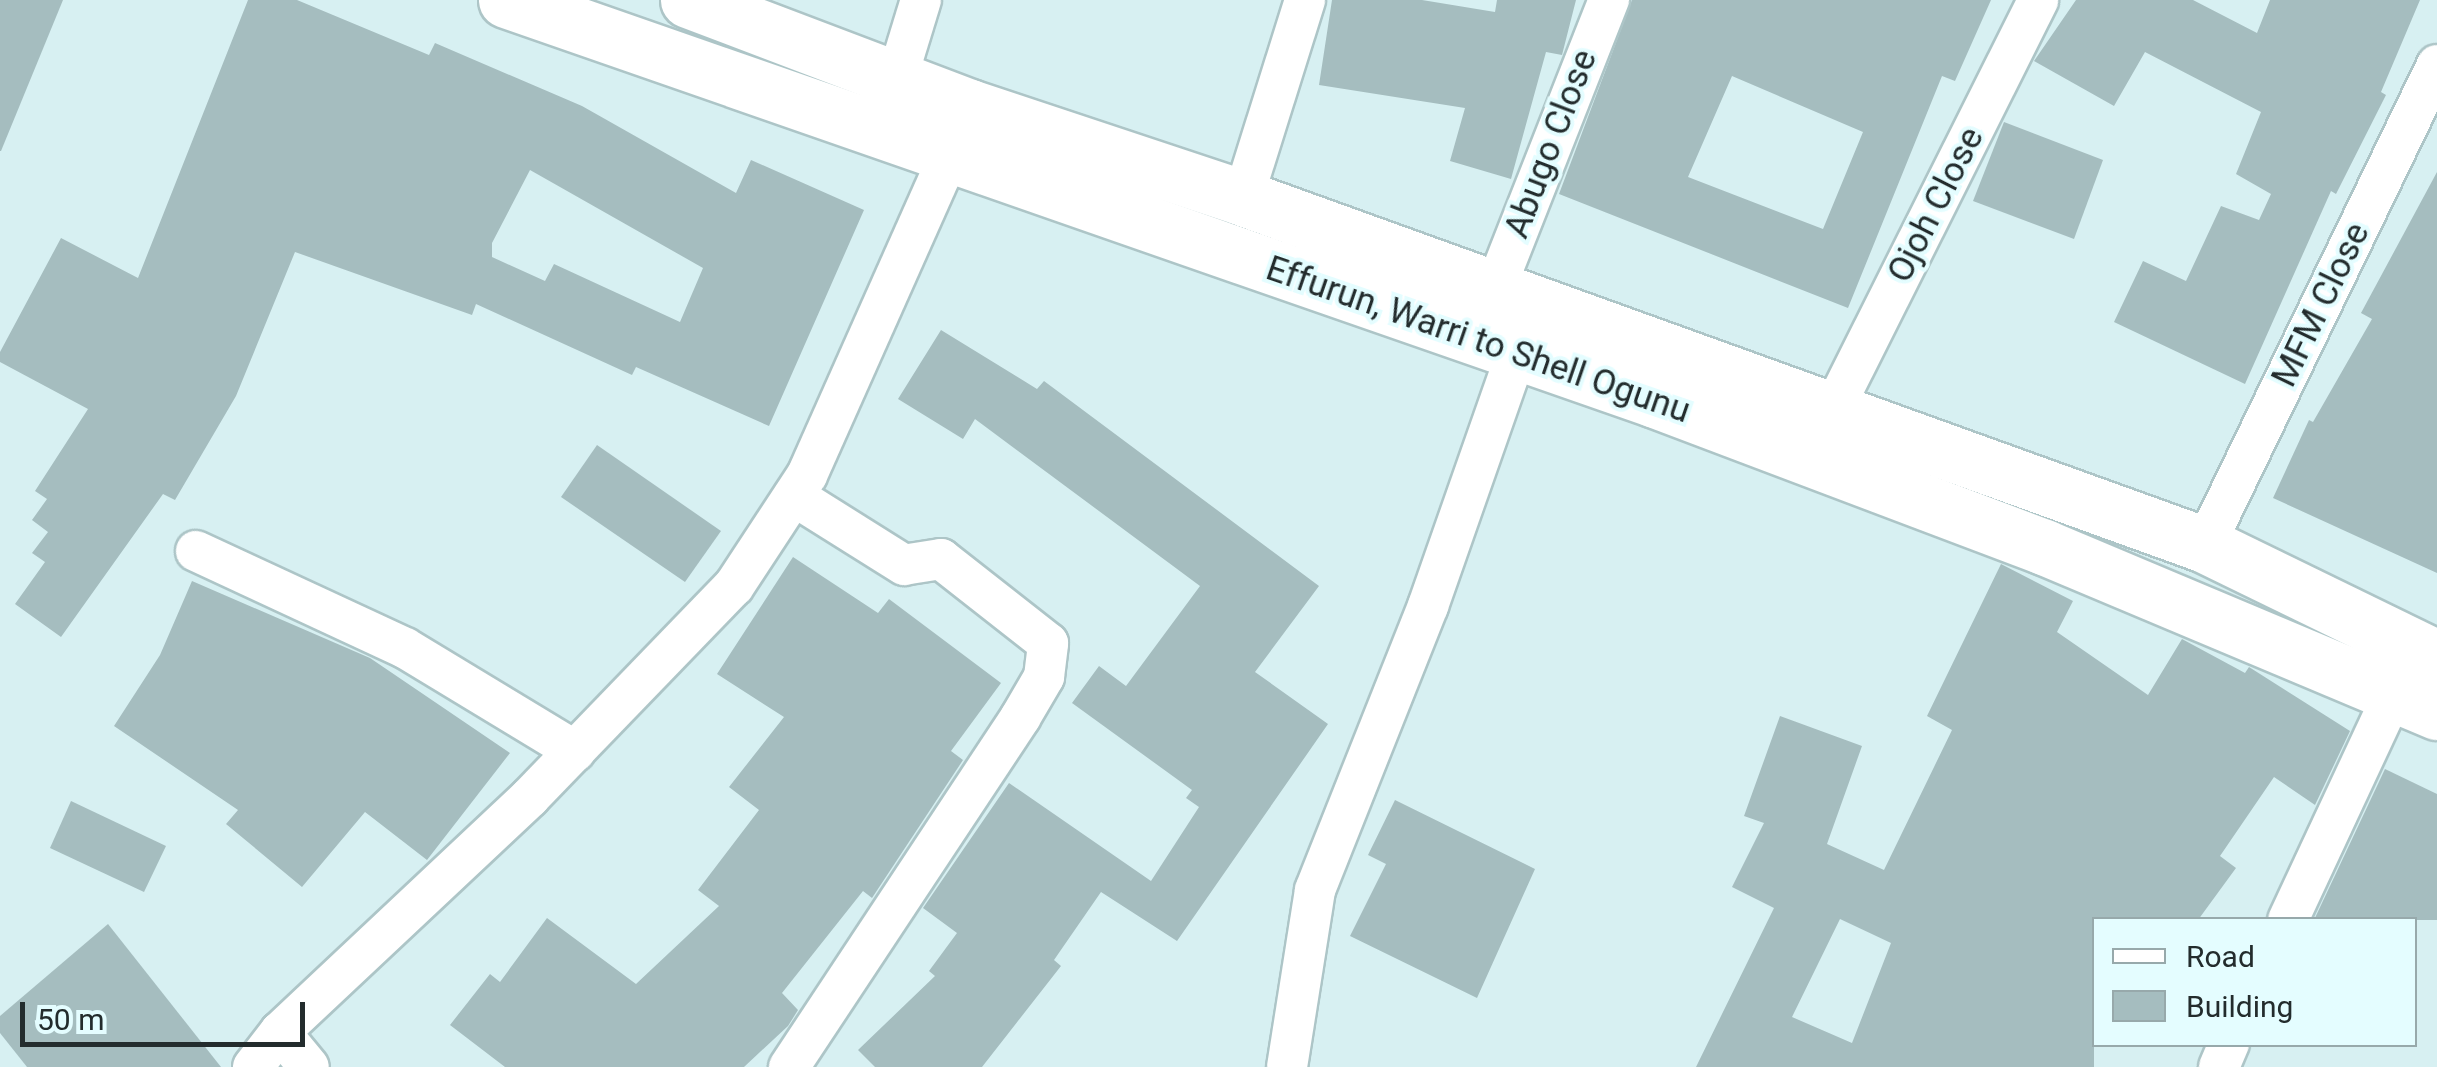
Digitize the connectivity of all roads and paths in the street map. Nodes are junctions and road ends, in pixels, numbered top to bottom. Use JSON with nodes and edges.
{"nodes":[{"id":1,"x":506,"y":0,"type":"edge"},
{"id":2,"x":688,"y":0,"type":"edge"},
{"id":3,"x":921,"y":0,"type":"edge"},
{"id":4,"x":1306,"y":0,"type":"edge"},
{"id":5,"x":1609,"y":0,"type":"edge"},
{"id":6,"x":2038,"y":0,"type":"edge"},
{"id":7,"x":2437,"y":65,"type":"edge"},
{"id":8,"x":898,"y":75,"type":"junction"},
{"id":9,"x":970,"y":107,"type":"junction"},
{"id":10,"x":949,"y":157,"type":"junction"},
{"id":11,"x":1244,"y":198,"type":"junction"},
{"id":12,"x":1495,"y":289,"type":"junction"},
{"id":13,"x":1517,"y":352,"type":"junction"},
{"id":14,"x":1833,"y":410,"type":"junction"},
{"id":15,"x":794,"y":496,"type":"junction"},
{"id":16,"x":2205,"y":546,"type":"junction"},
{"id":17,"x":196,"y":551,"type":"dead end"},
{"id":18,"x":2437,"y":658,"type":"edge"},
{"id":19,"x":2416,"y":703,"type":"edge"},
{"id":20,"x":575,"y":752,"type":"junction"},
{"id":21,"x":2290,"y":917,"type":"edge"},
{"id":22,"x":280,"y":1032,"type":"junction"},
{"id":23,"x":253,"y":1067,"type":"edge"},
{"id":24,"x":309,"y":1067,"type":"edge"},
{"id":25,"x":788,"y":1067,"type":"edge"},
{"id":26,"x":1287,"y":1067,"type":"edge"}],
"edges":[{"from":1,"to":10,"type":"main road","name":"Effurun, Warri to Shell Ogunu"},
{"from":2,"to":8,"type":"main road","name":"Effurun, Warri to Shell Ogunu"},
{"from":3,"to":8,"type":"street"},
{"from":4,"to":11,"type":"street"},
{"from":5,"to":12,"type":"street","name":"Abugo Close"},
{"from":6,"to":14,"type":"street","name":"Ojoh Close"},
{"from":7,"to":16,"type":"street","name":"MFM Close"},
{"from":8,"to":9,"type":"main road","name":"Effurun, Warri to Shell Ogunu"},
{"from":9,"to":10,"type":"street"},
{"from":9,"to":11,"type":"main road","name":"Effurun, Warri to Shell Ogunu"},
{"from":10,"to":13,"type":"main road","name":"Effurun, Warri to Shell Ogunu"},
{"from":10,"to":15,"type":"street"},
{"from":11,"to":12,"type":"main road","name":"Effurun, Warri to Shell Ogunu"},
{"from":12,"to":14,"type":"main road","name":"Effurun, Warri to Shell Ogunu"},
{"from":13,"to":19,"type":"main road","name":"Effurun, Warri to Shell Ogunu"},
{"from":13,"to":26,"type":"street"},
{"from":14,"to":16,"type":"main road","name":"Effurun, Warri to Shell Ogunu"},
{"from":15,"to":20,"type":"street"},
{"from":15,"to":25,"type":"street"},
{"from":16,"to":18,"type":"main road","name":"Effurun, Warri to Shell Ogunu"},
{"from":17,"to":20,"type":"street"},
{"from":19,"to":21,"type":"street"},
{"from":20,"to":22,"type":"street"},
{"from":22,"to":23,"type":"street"},
{"from":22,"to":24,"type":"street"}]}
